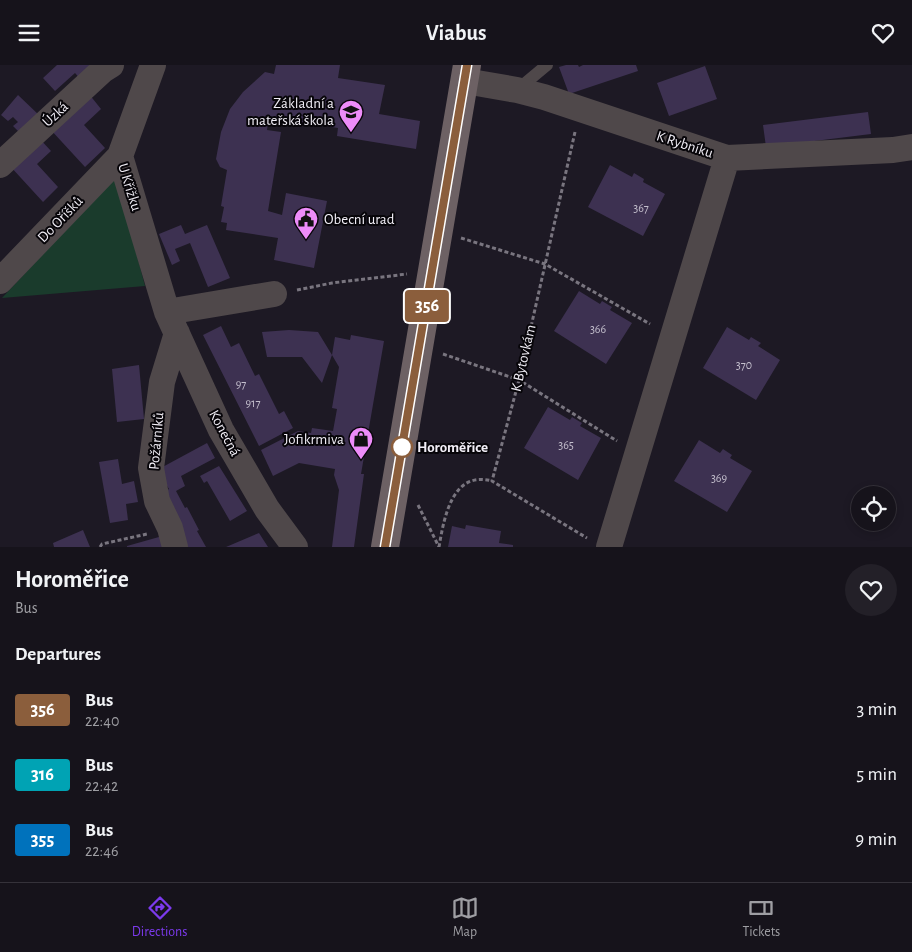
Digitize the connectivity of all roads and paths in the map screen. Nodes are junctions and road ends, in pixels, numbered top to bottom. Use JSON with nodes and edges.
{"nodes":[{"id":1,"x":111,"y":65,"type":"edge"},
{"id":2,"x":153,"y":65,"type":"edge"},
{"id":3,"x":547,"y":65,"type":"edge"},
{"id":4,"x":466,"y":73,"type":"edge"},
{"id":5,"x":517,"y":90,"type":"junction"},
{"id":6,"x":580,"y":110,"type":"junction"},
{"id":7,"x":912,"y":147,"type":"edge"},
{"id":8,"x":120,"y":157,"type":"junction"},
{"id":9,"x":727,"y":158,"type":"junction"},
{"id":10,"x":0,"y":165,"type":"edge"},
{"id":11,"x":458,"y":237,"type":"dead end"},
{"id":12,"x":545,"y":265,"type":"junction"},
{"id":13,"x":433,"y":272,"type":"junction"},
{"id":14,"x":0,"y":281,"type":"edge"},
{"id":15,"x":274,"y":295,"type":"joint"},
{"id":16,"x":172,"y":322,"type":"junction"},
{"id":17,"x":673,"y":337,"type":"junction"},
{"id":18,"x":440,"y":353,"type":"dead end"},
{"id":19,"x":519,"y":380,"type":"junction"},
{"id":20,"x":638,"y":454,"type":"junction"},
{"id":21,"x":492,"y":481,"type":"junction"},
{"id":22,"x":416,"y":501,"type":"dead end"},
{"id":23,"x":172,"y":538,"type":"edge"},
{"id":24,"x":602,"y":544,"type":"edge"},
{"id":25,"x":100,"y":547,"type":"edge"},
{"id":26,"x":295,"y":547,"type":"edge"},
{"id":27,"x":385,"y":547,"type":"edge"},
{"id":28,"x":439,"y":547,"type":"edge"}],
"edges":[{"from":1,"to":10,"type":"street","name":"Úzká"},
{"from":2,"to":8,"type":"street","name":"U Křížku"},
{"from":3,"to":5,"type":"lane"},
{"from":4,"to":5,"type":"street","name":"K Rybníku"},
{"from":4,"to":13,"type":"main road"},
{"from":5,"to":6,"type":"street","name":"K Rybníku"},
{"from":6,"to":9,"type":"street","name":"K Rybníku"},
{"from":6,"to":12,"type":"path","name":"K Bytovkám"},
{"from":7,"to":9,"type":"street","name":"K Rybníku"},
{"from":8,"to":14,"type":"street","name":"Do Oříšků"},
{"from":8,"to":16,"type":"street","name":"U Křížku"},
{"from":9,"to":17,"type":"street"},
{"from":11,"to":12,"type":"path"},
{"from":12,"to":17,"type":"path"},
{"from":12,"to":19,"type":"path","name":"K Bytovkám"},
{"from":13,"to":15,"type":"path"},
{"from":13,"to":27,"type":"main road"},
{"from":15,"to":16,"type":"street"},
{"from":16,"to":23,"type":"street","name":"Požárníků"},
{"from":16,"to":26,"type":"street","name":"Konečná"},
{"from":17,"to":20,"type":"street"},
{"from":18,"to":19,"type":"path"},
{"from":19,"to":20,"type":"path"},
{"from":19,"to":21,"type":"path","name":"K Bytovkám"},
{"from":20,"to":24,"type":"street"},
{"from":21,"to":24,"type":"path"},
{"from":21,"to":28,"type":"path"},
{"from":22,"to":28,"type":"path"},
{"from":23,"to":25,"type":"path"}]}
